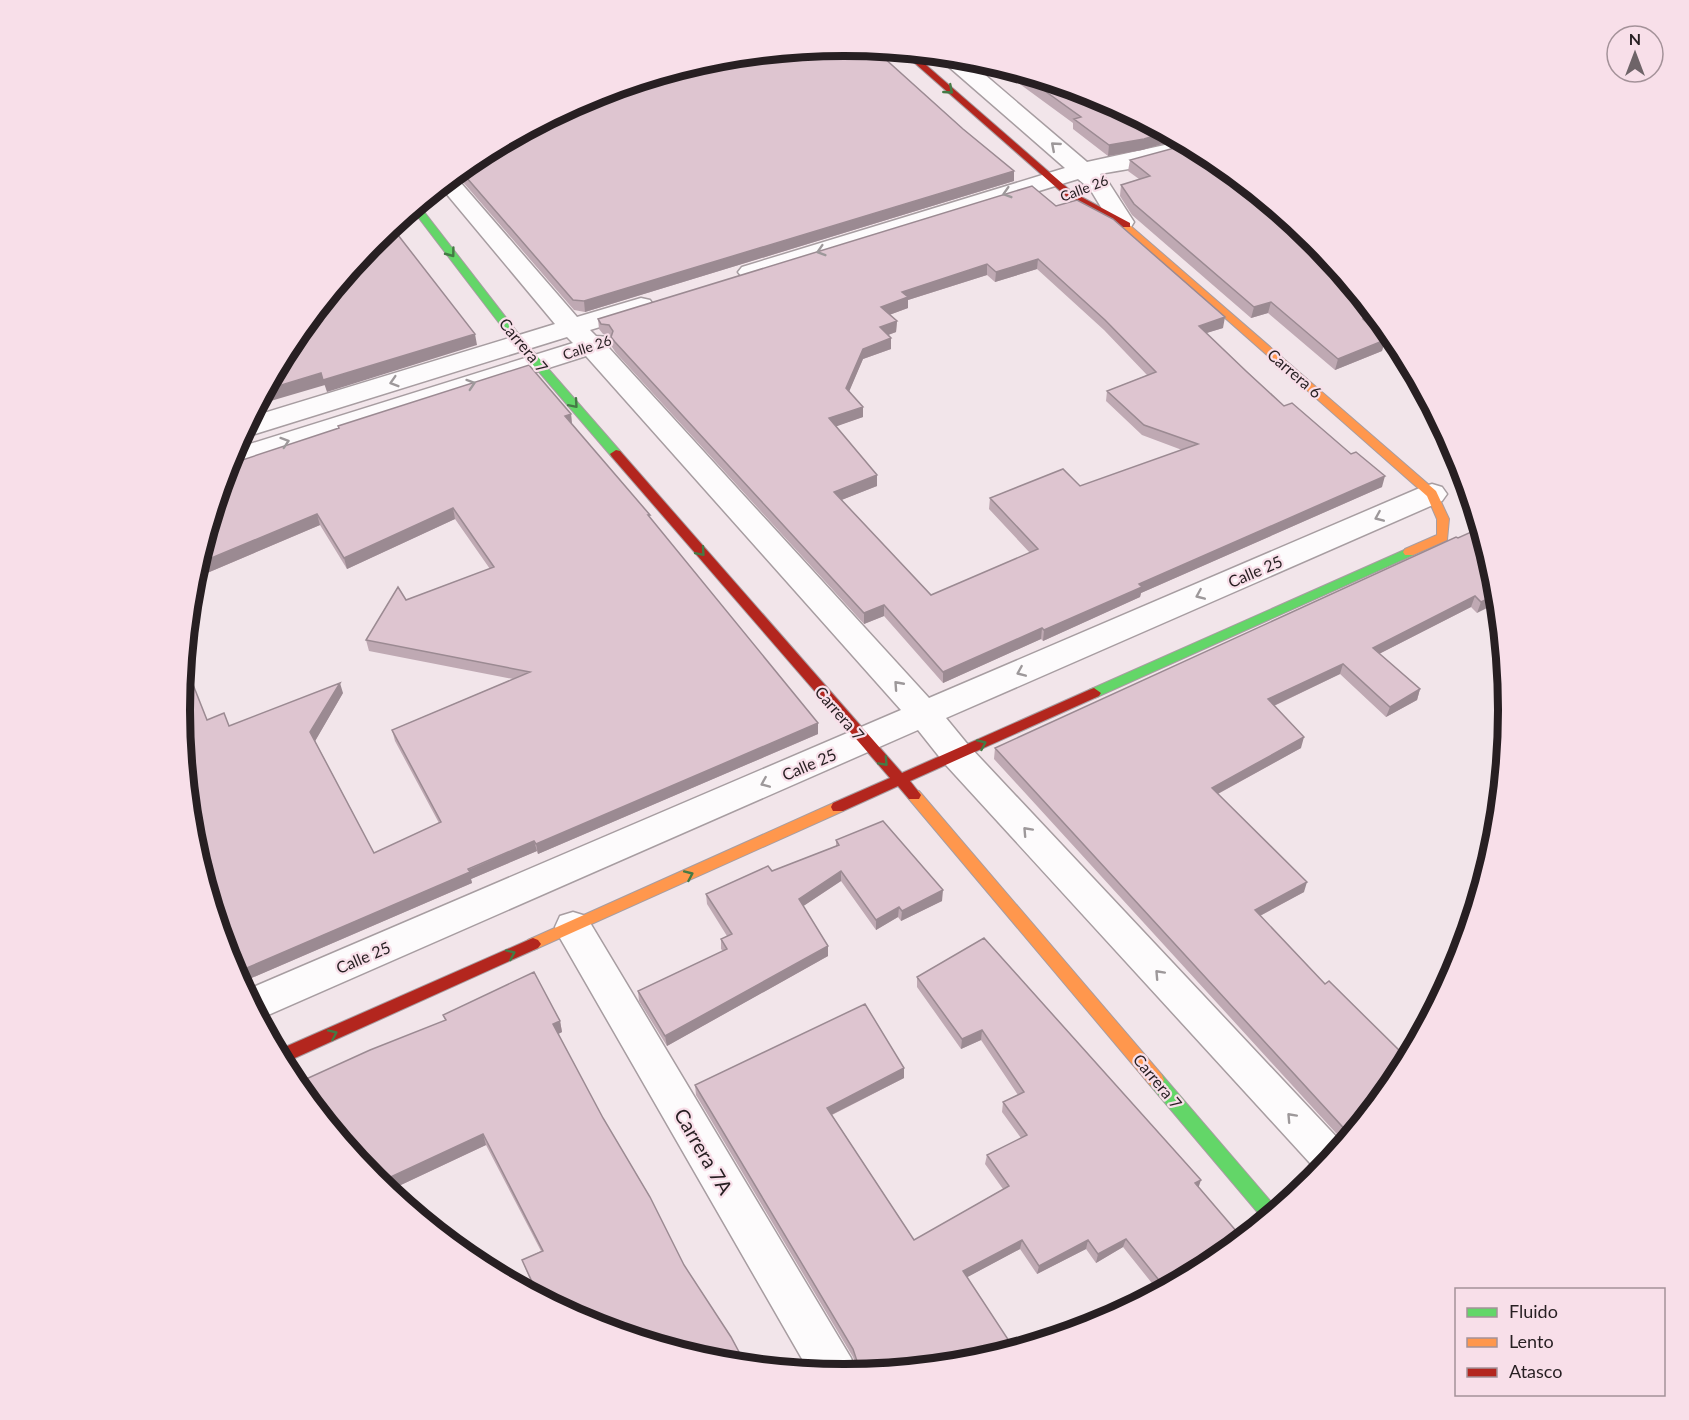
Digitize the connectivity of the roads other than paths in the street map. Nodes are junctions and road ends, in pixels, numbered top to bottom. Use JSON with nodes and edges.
{"nodes":[{"id":1,"x":915,"y":60,"type":"edge"},
{"id":2,"x":962,"y":66,"type":"edge"},
{"id":3,"x":1180,"y":148,"type":"edge"},
{"id":4,"x":1091,"y":177,"type":"junction"},
{"id":5,"x":452,"y":186,"type":"edge"},
{"id":6,"x":1060,"y":187,"type":"junction"},
{"id":7,"x":420,"y":212,"type":"edge"},
{"id":8,"x":1122,"y":222,"type":"junction"},
{"id":9,"x":741,"y":287,"type":"edge"},
{"id":10,"x":661,"y":312,"type":"edge"},
{"id":11,"x":581,"y":337,"type":"junction"},
{"id":12,"x":520,"y":343,"type":"junction"},
{"id":13,"x":538,"y":362,"type":"junction"},
{"id":14,"x":255,"y":425,"type":"edge"},
{"id":15,"x":242,"y":456,"type":"edge"},
{"id":16,"x":1432,"y":494,"type":"junction"},
{"id":17,"x":924,"y":714,"type":"junction"},
{"id":18,"x":863,"y":740,"type":"junction"},
{"id":19,"x":957,"y":755,"type":"junction"},
{"id":20,"x":901,"y":780,"type":"junction"},
{"id":21,"x":573,"y":927,"type":"junction"},
{"id":22,"x":259,"y":1002,"type":"edge"},
{"id":23,"x":288,"y":1054,"type":"edge"},
{"id":24,"x":1325,"y":1154,"type":"edge"},
{"id":25,"x":1267,"y":1209,"type":"edge"},
{"id":26,"x":829,"y":1364,"type":"edge"}],
"edges":[{"from":1,"to":6,"type":"street","name":"Carrera 6","one_way":true},
{"from":4,"to":2,"type":"street","name":"Carrera 6","one_way":true},
{"from":3,"to":4,"type":"street","name":"Calle 26"},
{"from":4,"to":6,"type":"street","name":"Calle 26"},
{"from":4,"to":8,"type":"street","name":"Carrera 6"},
{"from":5,"to":11,"type":"street"},
{"from":6,"to":8,"type":"street","name":"Carrera 6"},
{"from":6,"to":9,"type":"street","name":"Calle 26"},
{"from":7,"to":12,"type":"street","name":"Carrera 7","one_way":true},
{"from":8,"to":16,"type":"street","name":"Carrera 6"},
{"from":10,"to":11,"type":"street","name":"Calle 26"},
{"from":11,"to":12,"type":"street","name":"Calle 26"},
{"from":11,"to":13,"type":"street","name":"Calle 26"},
{"from":17,"to":11,"type":"street","one_way":true},
{"from":12,"to":13,"type":"street","name":"Carrera 7"},
{"from":12,"to":14,"type":"street","name":"Calle 26","one_way":true},
{"from":15,"to":13,"type":"street","name":"Calle 26","one_way":true},
{"from":13,"to":18,"type":"street","name":"Carrera 7","one_way":true},
{"from":16,"to":17,"type":"street","name":"Calle 25","one_way":true},
{"from":19,"to":16,"type":"street","name":"Carrera 6","one_way":true},
{"from":17,"to":18,"type":"street","name":"Calle 25"},
{"from":17,"to":19,"type":"street"},
{"from":18,"to":20,"type":"street","name":"Carrera 7","one_way":true},
{"from":18,"to":22,"type":"street","name":"Calle 25","one_way":true},
{"from":19,"to":20,"type":"street"},
{"from":24,"to":19,"type":"street","one_way":true},
{"from":21,"to":20,"type":"street","one_way":true},
{"from":20,"to":25,"type":"street","name":"Carrera 7"},
{"from":23,"to":21,"type":"street","one_way":true},
{"from":21,"to":26,"type":"street","name":"Carrera 7A"}]}
